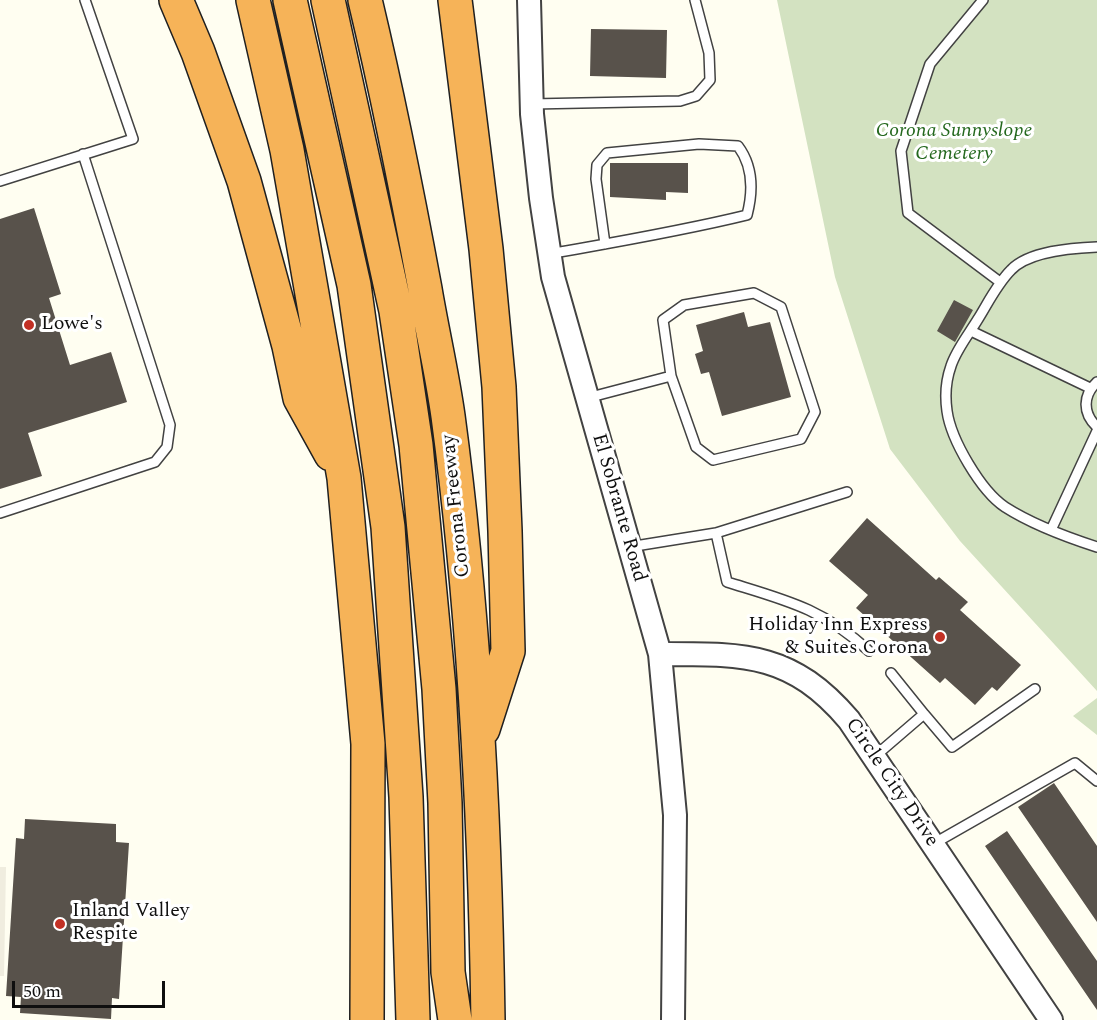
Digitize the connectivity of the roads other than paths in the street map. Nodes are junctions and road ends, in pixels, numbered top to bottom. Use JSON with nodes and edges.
{"nodes":[{"id":1,"x":86,"y":0,"type":"edge"},
{"id":2,"x":176,"y":0,"type":"edge"},
{"id":3,"x":253,"y":0,"type":"edge"},
{"id":4,"x":290,"y":0,"type":"edge"},
{"id":5,"x":328,"y":0,"type":"edge"},
{"id":6,"x":365,"y":0,"type":"edge"},
{"id":7,"x":455,"y":0,"type":"edge"},
{"id":8,"x":528,"y":0,"type":"edge"},
{"id":9,"x":695,"y":0,"type":"edge"},
{"id":10,"x":983,"y":0,"type":"edge"},
{"id":11,"x":532,"y":104,"type":"junction"},
{"id":12,"x":83,"y":154,"type":"junction"},
{"id":13,"x":0,"y":181,"type":"edge"},
{"id":14,"x":605,"y":244,"type":"junction"},
{"id":15,"x":1097,"y":247,"type":"edge"},
{"id":16,"x":549,"y":254,"type":"junction"},
{"id":17,"x":1000,"y":282,"type":"junction"},
{"id":18,"x":971,"y":331,"type":"junction"},
{"id":19,"x":671,"y":376,"type":"junction"},
{"id":20,"x":1094,"y":385,"type":"edge"},
{"id":21,"x":587,"y":398,"type":"junction"},
{"id":22,"x":1097,"y":427,"type":"edge"},
{"id":23,"x":1097,"y":431,"type":"edge"},
{"id":24,"x":344,"y":478,"type":"junction"},
{"id":25,"x":847,"y":492,"type":"dead end"},
{"id":26,"x":0,"y":513,"type":"edge"},
{"id":27,"x":1051,"y":530,"type":"junction"},
{"id":28,"x":716,"y":533,"type":"junction"},
{"id":29,"x":629,"y":547,"type":"junction"},
{"id":30,"x":1097,"y":547,"type":"edge"},
{"id":31,"x":869,"y":651,"type":"dead end"},
{"id":32,"x":660,"y":654,"type":"junction"},
{"id":33,"x":891,"y":673,"type":"dead end"},
{"id":34,"x":1035,"y":689,"type":"dead end"},
{"id":35,"x":924,"y":714,"type":"junction"},
{"id":36,"x":477,"y":745,"type":"junction"},
{"id":37,"x":874,"y":758,"type":"junction"},
{"id":38,"x":1097,"y":781,"type":"edge"},
{"id":39,"x":933,"y":844,"type":"junction"},
{"id":40,"x":448,"y":972,"type":"junction"},
{"id":41,"x":409,"y":976,"type":"junction"},
{"id":42,"x":367,"y":1020,"type":"edge"},
{"id":43,"x":400,"y":1020,"type":"edge"},
{"id":44,"x":413,"y":1020,"type":"edge"},
{"id":45,"x":438,"y":1020,"type":"edge"},
{"id":46,"x":454,"y":1020,"type":"edge"},
{"id":47,"x":488,"y":1020,"type":"edge"},
{"id":48,"x":673,"y":1020,"type":"edge"},
{"id":49,"x":1050,"y":1020,"type":"edge"}],
"edges":[{"from":1,"to":12,"type":"lane"},
{"from":2,"to":24,"type":"highway"},
{"from":3,"to":24,"type":"highway"},
{"from":4,"to":41,"type":"highway"},
{"from":5,"to":40,"type":"highway"},
{"from":6,"to":36,"type":"highway","name":"Corona Freeway"},
{"from":7,"to":36,"type":"highway"},
{"from":8,"to":11,"type":"street","name":"El Sobrante Road"},
{"from":9,"to":11,"type":"lane"},
{"from":10,"to":17,"type":"lane"},
{"from":11,"to":16,"type":"street","name":"El Sobrante Road"},
{"from":12,"to":13,"type":"lane"},
{"from":12,"to":26,"type":"lane"},
{"from":14,"to":14,"type":"lane"},
{"from":14,"to":16,"type":"lane"},
{"from":15,"to":17,"type":"lane"},
{"from":16,"to":21,"type":"street","name":"El Sobrante Road"},
{"from":17,"to":18,"type":"lane"},
{"from":18,"to":20,"type":"lane"},
{"from":18,"to":27,"type":"lane"},
{"from":19,"to":19,"type":"lane"},
{"from":19,"to":21,"type":"lane"},
{"from":20,"to":22,"type":"lane"},
{"from":21,"to":29,"type":"street","name":"El Sobrante Road"},
{"from":23,"to":27,"type":"lane"},
{"from":24,"to":42,"type":"highway"},
{"from":25,"to":28,"type":"lane"},
{"from":27,"to":30,"type":"lane"},
{"from":28,"to":29,"type":"lane"},
{"from":28,"to":31,"type":"lane"},
{"from":29,"to":32,"type":"street","name":"El Sobrante Road"},
{"from":32,"to":37,"type":"street","name":"Circle City Drive"},
{"from":32,"to":48,"type":"street","name":"El Sobrante Road"},
{"from":33,"to":35,"type":"lane"},
{"from":34,"to":35,"type":"lane"},
{"from":35,"to":37,"type":"lane"},
{"from":36,"to":47,"type":"highway","name":"Corona Freeway"},
{"from":37,"to":39,"type":"street","name":"Circle City Drive"},
{"from":38,"to":39,"type":"lane"},
{"from":39,"to":49,"type":"street","name":"Circle City Drive"},
{"from":40,"to":45,"type":"highway"},
{"from":40,"to":46,"type":"highway"},
{"from":41,"to":43,"type":"highway"},
{"from":41,"to":44,"type":"highway"}]}
